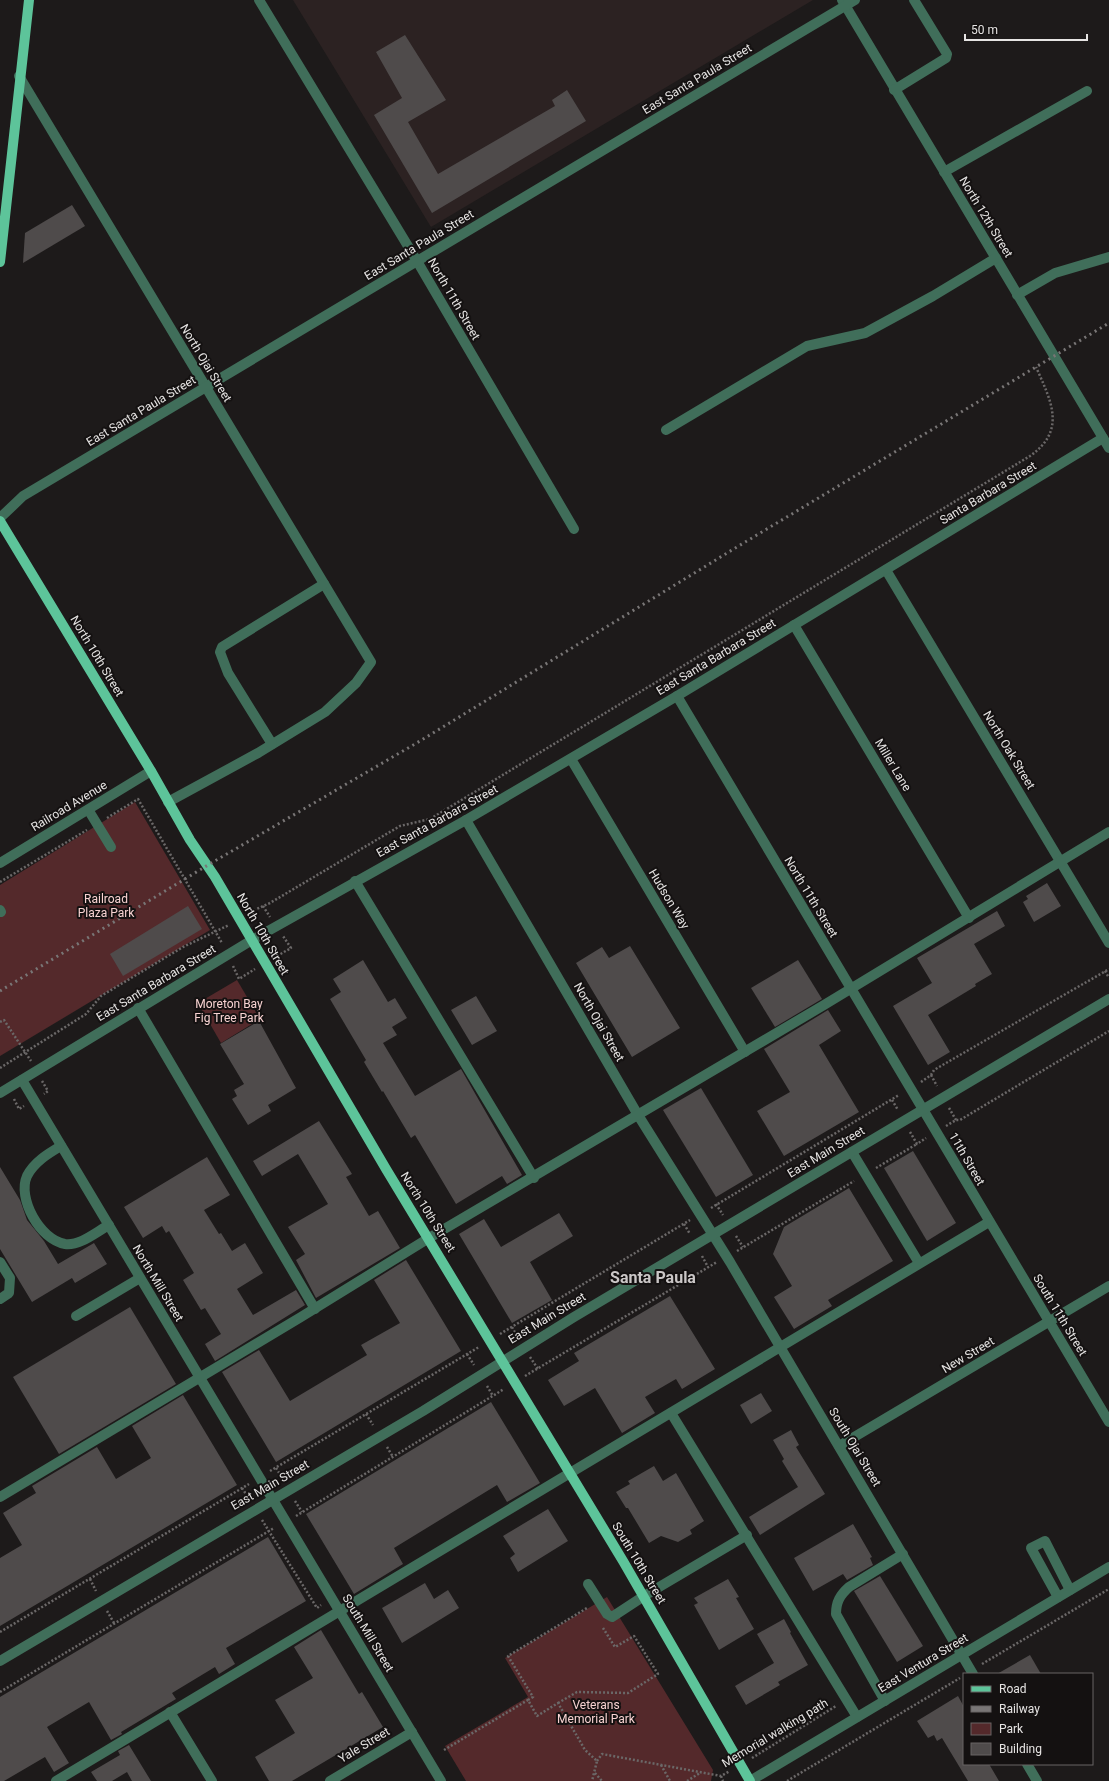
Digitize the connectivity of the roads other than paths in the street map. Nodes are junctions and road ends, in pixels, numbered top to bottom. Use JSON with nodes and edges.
{"nodes":[{"id":1,"x":29,"y":0,"type":"edge"},
{"id":2,"x":260,"y":0,"type":"edge"},
{"id":3,"x":855,"y":0,"type":"edge"},
{"id":4,"x":914,"y":0,"type":"edge"},
{"id":5,"x":844,"y":3,"type":"edge"},
{"id":6,"x":19,"y":76,"type":"junction"},
{"id":7,"x":894,"y":90,"type":"junction"},
{"id":8,"x":1087,"y":91,"type":"dead end"},
{"id":9,"x":944,"y":172,"type":"junction"},
{"id":10,"x":1109,"y":257,"type":"edge"},
{"id":11,"x":996,"y":258,"type":"junction"},
{"id":12,"x":417,"y":261,"type":"junction"},
{"id":13,"x":0,"y":262,"type":"edge"},
{"id":14,"x":1017,"y":295,"type":"junction"},
{"id":15,"x":206,"y":387,"type":"junction"},
{"id":16,"x":666,"y":430,"type":"dead end"},
{"id":17,"x":1103,"y":438,"type":"junction"},
{"id":18,"x":1109,"y":448,"type":"edge"},
{"id":19,"x":0,"y":518,"type":"edge"},
{"id":20,"x":0,"y":521,"type":"edge"},
{"id":21,"x":574,"y":529,"type":"dead end"},
{"id":22,"x":886,"y":570,"type":"junction"},
{"id":23,"x":324,"y":584,"type":"junction"},
{"id":24,"x":794,"y":625,"type":"junction"},
{"id":25,"x":677,"y":696,"type":"junction"},
{"id":26,"x":272,"y":744,"type":"junction"},
{"id":27,"x":571,"y":759,"type":"junction"},
{"id":28,"x":151,"y":771,"type":"junction"},
{"id":29,"x":168,"y":802,"type":"junction"},
{"id":30,"x":89,"y":811,"type":"junction"},
{"id":31,"x":466,"y":820,"type":"junction"},
{"id":32,"x":1109,"y":832,"type":"edge"},
{"id":33,"x":111,"y":847,"type":"dead end"},
{"id":34,"x":1061,"y":862,"type":"junction"},
{"id":35,"x":0,"y":863,"type":"edge"},
{"id":36,"x":355,"y":881,"type":"junction"},
{"id":37,"x":969,"y":918,"type":"junction"},
{"id":38,"x":252,"y":940,"type":"junction"},
{"id":39,"x":1109,"y":943,"type":"edge"},
{"id":40,"x":850,"y":989,"type":"junction"},
{"id":41,"x":1109,"y":999,"type":"edge"},
{"id":42,"x":138,"y":1008,"type":"junction"},
{"id":43,"x":744,"y":1052,"type":"junction"},
{"id":44,"x":22,"y":1080,"type":"junction"},
{"id":45,"x":0,"y":1093,"type":"edge"},
{"id":46,"x":923,"y":1110,"type":"junction"},
{"id":47,"x":638,"y":1115,"type":"junction"},
{"id":48,"x":61,"y":1146,"type":"junction"},
{"id":49,"x":852,"y":1152,"type":"junction"},
{"id":50,"x":534,"y":1178,"type":"junction"},
{"id":51,"x":989,"y":1222,"type":"junction"},
{"id":52,"x":108,"y":1225,"type":"junction"},
{"id":53,"x":713,"y":1235,"type":"junction"},
{"id":54,"x":429,"y":1238,"type":"junction"},
{"id":55,"x":0,"y":1262,"type":"edge"},
{"id":56,"x":919,"y":1263,"type":"junction"},
{"id":57,"x":140,"y":1278,"type":"junction"},
{"id":58,"x":1109,"y":1286,"type":"edge"},
{"id":59,"x":0,"y":1299,"type":"edge"},
{"id":60,"x":314,"y":1309,"type":"junction"},
{"id":61,"x":76,"y":1316,"type":"dead end"},
{"id":62,"x":1049,"y":1322,"type":"junction"},
{"id":63,"x":780,"y":1346,"type":"junction"},
{"id":64,"x":503,"y":1360,"type":"junction"},
{"id":65,"x":200,"y":1377,"type":"junction"},
{"id":66,"x":671,"y":1413,"type":"junction"},
{"id":67,"x":1109,"y":1422,"type":"edge"},
{"id":68,"x":839,"y":1446,"type":"junction"},
{"id":69,"x":570,"y":1474,"type":"junction"},
{"id":70,"x":0,"y":1497,"type":"edge"},
{"id":71,"x":273,"y":1499,"type":"junction"},
{"id":72,"x":747,"y":1535,"type":"junction"},
{"id":73,"x":903,"y":1554,"type":"junction"},
{"id":74,"x":1109,"y":1567,"type":"edge"},
{"id":75,"x":588,"y":1584,"type":"dead end"},
{"id":76,"x":1070,"y":1590,"type":"junction"},
{"id":77,"x":644,"y":1596,"type":"junction"},
{"id":78,"x":1058,"y":1597,"type":"junction"},
{"id":79,"x":339,"y":1610,"type":"junction"},
{"id":80,"x":962,"y":1655,"type":"junction"},
{"id":81,"x":0,"y":1661,"type":"edge"},
{"id":82,"x":972,"y":1673,"type":"edge"},
{"id":83,"x":885,"y":1701,"type":"junction"},
{"id":84,"x":170,"y":1712,"type":"junction"},
{"id":85,"x":857,"y":1717,"type":"junction"},
{"id":86,"x":412,"y":1732,"type":"junction"},
{"id":87,"x":1028,"y":1765,"type":"edge"},
{"id":88,"x":56,"y":1781,"type":"edge"},
{"id":89,"x":212,"y":1781,"type":"edge"},
{"id":90,"x":330,"y":1781,"type":"edge"},
{"id":91,"x":441,"y":1781,"type":"edge"},
{"id":92,"x":750,"y":1781,"type":"edge"},
{"id":93,"x":1038,"y":1781,"type":"edge"}],
"edges":[{"from":1,"to":6,"type":"main road"},
{"from":2,"to":12,"type":"street","name":"North 11th Street"},
{"from":3,"to":5,"type":"street","name":"East Santa Paula Street"},
{"from":4,"to":7,"type":"street"},
{"from":5,"to":7,"type":"street","name":"North 12th Street"},
{"from":5,"to":12,"type":"street","name":"East Santa Paula Street"},
{"from":6,"to":13,"type":"main road"},
{"from":6,"to":15,"type":"street","name":"North Ojai Street"},
{"from":7,"to":9,"type":"street","name":"North 12th Street"},
{"from":8,"to":9,"type":"street"},
{"from":9,"to":11,"type":"street","name":"North 12th Street"},
{"from":10,"to":14,"type":"street"},
{"from":11,"to":14,"type":"street","name":"North 12th Street"},
{"from":11,"to":16,"type":"street"},
{"from":12,"to":15,"type":"street","name":"East Santa Paula Street"},
{"from":12,"to":21,"type":"street","name":"North 11th Street"},
{"from":14,"to":17,"type":"street","name":"North 12th Street"},
{"from":15,"to":19,"type":"street","name":"East Santa Paula Street"},
{"from":15,"to":23,"type":"street","name":"North Ojai Street"},
{"from":17,"to":18,"type":"street","name":"North 12th Street"},
{"from":17,"to":22,"type":"street","name":"Santa Barbara Street"},
{"from":20,"to":28,"type":"main road","name":"North 10th Street"},
{"from":22,"to":24,"type":"street","name":"East Santa Barbara Street"},
{"from":22,"to":34,"type":"street","name":"North Oak Street"},
{"from":23,"to":26,"type":"street","name":"North Ojai Street"},
{"from":23,"to":26,"type":"street"},
{"from":24,"to":25,"type":"street","name":"East Santa Barbara Street"},
{"from":24,"to":37,"type":"street","name":"Miller Lane"},
{"from":25,"to":27,"type":"street","name":"East Santa Barbara Street"},
{"from":25,"to":40,"type":"street","name":"North 11th Street"},
{"from":26,"to":29,"type":"street"},
{"from":27,"to":31,"type":"street","name":"East Santa Barbara Street"},
{"from":27,"to":43,"type":"street","name":"Hudson Way"},
{"from":28,"to":29,"type":"main road","name":"North 10th Street"},
{"from":28,"to":30,"type":"street","name":"Railroad Avenue"},
{"from":29,"to":38,"type":"main road","name":"North 10th Street"},
{"from":30,"to":33,"type":"street"},
{"from":30,"to":35,"type":"street","name":"Railroad Avenue"},
{"from":31,"to":36,"type":"street","name":"East Santa Barbara Street"},
{"from":31,"to":47,"type":"street","name":"North Ojai Street"},
{"from":32,"to":34,"type":"street"},
{"from":34,"to":37,"type":"street"},
{"from":34,"to":39,"type":"street","name":"North Oak Street"},
{"from":36,"to":38,"type":"street","name":"East Santa Barbara Street"},
{"from":36,"to":50,"type":"street"},
{"from":37,"to":40,"type":"street"},
{"from":38,"to":42,"type":"street","name":"East Santa Barbara Street"},
{"from":38,"to":54,"type":"main road","name":"North 10th Street"},
{"from":40,"to":43,"type":"street"},
{"from":40,"to":46,"type":"street","name":"North 11th Street"},
{"from":41,"to":46,"type":"street","name":"East Main Street"},
{"from":42,"to":44,"type":"street","name":"East Santa Barbara Street"},
{"from":42,"to":60,"type":"street"},
{"from":43,"to":47,"type":"street"},
{"from":44,"to":45,"type":"street","name":"East Santa Barbara Street"},
{"from":44,"to":48,"type":"street","name":"North Mill Street"},
{"from":46,"to":49,"type":"street","name":"East Main Street"},
{"from":46,"to":51,"type":"street","name":"11th Street"},
{"from":47,"to":50,"type":"street"},
{"from":47,"to":53,"type":"street","name":"North Ojai Street"},
{"from":48,"to":52,"type":"street","name":"North Mill Street"},
{"from":48,"to":52,"type":"street"},
{"from":49,"to":53,"type":"street","name":"East Main Street"},
{"from":49,"to":56,"type":"street"},
{"from":50,"to":54,"type":"street"},
{"from":51,"to":56,"type":"street"},
{"from":51,"to":62,"type":"street","name":"South 11th Street"},
{"from":52,"to":57,"type":"street","name":"North Mill Street"},
{"from":53,"to":63,"type":"street","name":"South Ojai Street"},
{"from":53,"to":64,"type":"street","name":"East Main Street"},
{"from":54,"to":60,"type":"street"},
{"from":54,"to":64,"type":"main road","name":"North 10th Street"},
{"from":55,"to":59,"type":"street"},
{"from":56,"to":63,"type":"street"},
{"from":57,"to":61,"type":"street"},
{"from":57,"to":65,"type":"street","name":"North Mill Street"},
{"from":58,"to":62,"type":"street","name":"New Street"},
{"from":60,"to":65,"type":"street"},
{"from":62,"to":67,"type":"street","name":"South 11th Street"},
{"from":62,"to":68,"type":"street","name":"New Street"},
{"from":63,"to":66,"type":"street"},
{"from":63,"to":68,"type":"street","name":"South Ojai Street"},
{"from":64,"to":69,"type":"main road","name":"South 10th Street"},
{"from":64,"to":71,"type":"street","name":"East Main Street"},
{"from":65,"to":70,"type":"street"},
{"from":65,"to":71,"type":"street","name":"North Mill Street"},
{"from":66,"to":69,"type":"street"},
{"from":66,"to":72,"type":"street"},
{"from":68,"to":73,"type":"street","name":"South Ojai Street"},
{"from":69,"to":77,"type":"main road","name":"South 10th Street"},
{"from":69,"to":79,"type":"street"},
{"from":71,"to":79,"type":"street","name":"South Mill Street"},
{"from":71,"to":81,"type":"street","name":"East Main Street"},
{"from":72,"to":77,"type":"street"},
{"from":72,"to":85,"type":"street"},
{"from":73,"to":80,"type":"street","name":"South Ojai Street"},
{"from":73,"to":83,"type":"street"},
{"from":74,"to":76,"type":"street","name":"East Ventura Street"},
{"from":75,"to":77,"type":"street"},
{"from":76,"to":78,"type":"street","name":"East Ventura Street"},
{"from":76,"to":78,"type":"street"},
{"from":77,"to":92,"type":"main road","name":"South 10th Street"},
{"from":78,"to":80,"type":"street","name":"East Ventura Street"},
{"from":79,"to":84,"type":"street"},
{"from":79,"to":86,"type":"street","name":"South Mill Street"},
{"from":80,"to":82,"type":"street","name":"South Ojai Street"},
{"from":80,"to":83,"type":"street","name":"East Ventura Street"},
{"from":83,"to":85,"type":"street","name":"East Ventura Street"},
{"from":84,"to":88,"type":"street"},
{"from":84,"to":89,"type":"street"},
{"from":85,"to":92,"type":"street","name":"East Ventura Street"},
{"from":86,"to":90,"type":"street","name":"Yale Street"},
{"from":86,"to":91,"type":"street","name":"South Mill Street"},
{"from":87,"to":93,"type":"street"}]}
